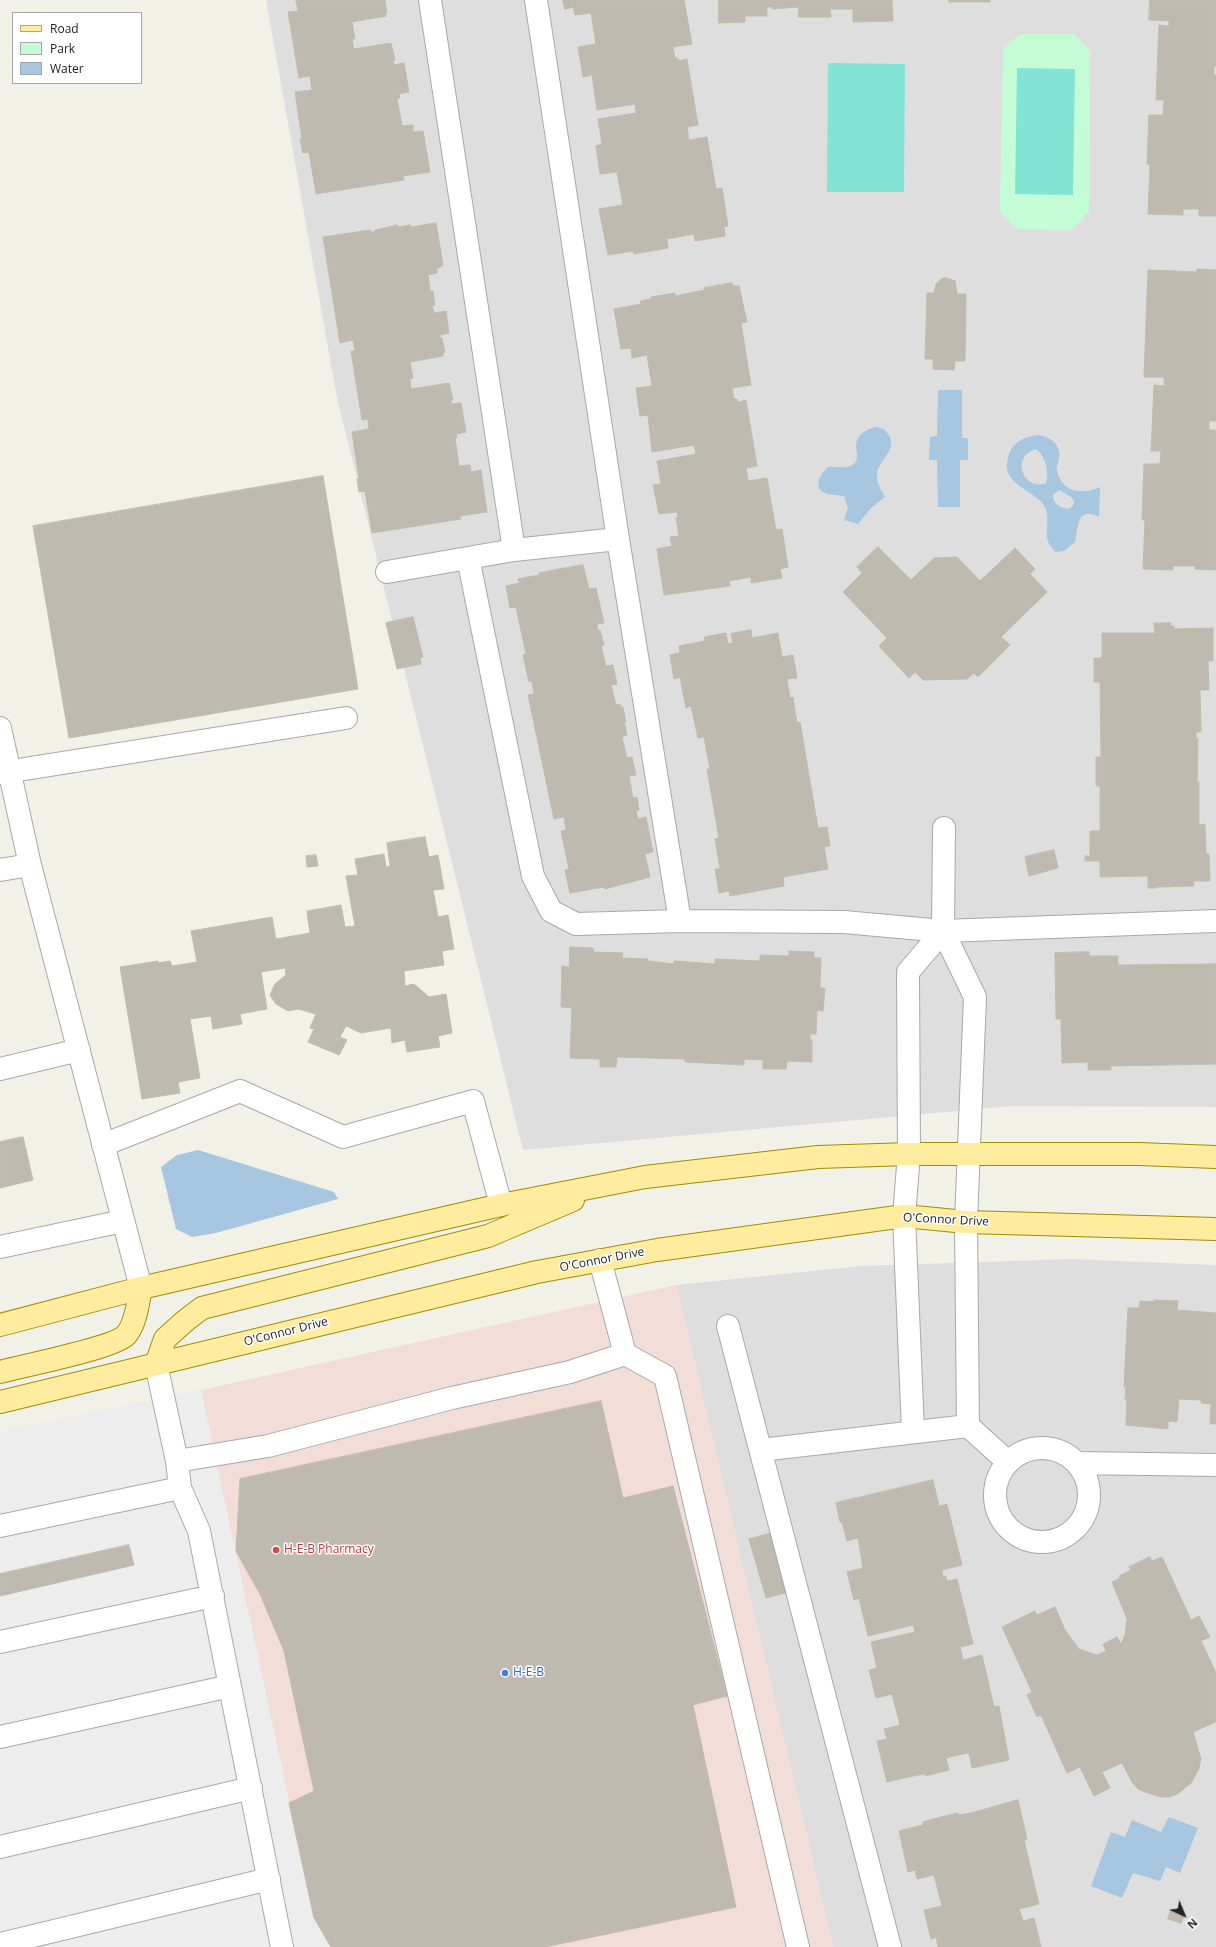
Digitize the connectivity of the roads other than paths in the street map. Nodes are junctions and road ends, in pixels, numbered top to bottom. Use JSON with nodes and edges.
{"nodes":[{"id":1,"x":430,"y":0,"type":"edge"},
{"id":2,"x":536,"y":0,"type":"edge"},
{"id":3,"x":618,"y":539,"type":"junction"},
{"id":4,"x":514,"y":550,"type":"junction"},
{"id":5,"x":468,"y":558,"type":"junction"},
{"id":6,"x":387,"y":572,"type":"dead end"},
{"id":7,"x":346,"y":718,"type":"dead end"},
{"id":8,"x":0,"y":728,"type":"edge"},
{"id":9,"x":5,"y":772,"type":"edge"},
{"id":10,"x":944,"y":828,"type":"dead end"},
{"id":11,"x":30,"y":865,"type":"junction"},
{"id":12,"x":0,"y":870,"type":"edge"},
{"id":13,"x":680,"y":921,"type":"junction"},
{"id":14,"x":1216,"y":922,"type":"edge"},
{"id":15,"x":943,"y":931,"type":"junction"},
{"id":16,"x":79,"y":1050,"type":"junction"},
{"id":17,"x":0,"y":1069,"type":"edge"},
{"id":18,"x":103,"y":1144,"type":"junction"},
{"id":19,"x":909,"y":1154,"type":"junction"},
{"id":20,"x":969,"y":1154,"type":"junction"},
{"id":21,"x":1216,"y":1157,"type":"edge"},
{"id":22,"x":611,"y":1184,"type":"junction"},
{"id":23,"x":501,"y":1205,"type":"junction"},
{"id":24,"x":904,"y":1216,"type":"junction"},
{"id":25,"x":123,"y":1221,"type":"junction"},
{"id":26,"x":966,"y":1222,"type":"junction"},
{"id":27,"x":1216,"y":1229,"type":"edge"},
{"id":28,"x":0,"y":1248,"type":"edge"},
{"id":29,"x":600,"y":1260,"type":"junction"},
{"id":30,"x":141,"y":1288,"type":"junction"},
{"id":31,"x":0,"y":1325,"type":"edge"},
{"id":32,"x":728,"y":1326,"type":"dead end"},
{"id":33,"x":625,"y":1354,"type":"junction"},
{"id":34,"x":156,"y":1364,"type":"junction"},
{"id":35,"x":0,"y":1372,"type":"edge"},
{"id":36,"x":0,"y":1402,"type":"edge"},
{"id":37,"x":968,"y":1426,"type":"junction"},
{"id":38,"x":914,"y":1432,"type":"junction"},
{"id":39,"x":761,"y":1450,"type":"junction"},
{"id":40,"x":176,"y":1461,"type":"junction"},
{"id":41,"x":1008,"y":1462,"type":"junction"},
{"id":42,"x":1078,"y":1463,"type":"junction"},
{"id":43,"x":1216,"y":1465,"type":"edge"},
{"id":44,"x":180,"y":1488,"type":"junction"},
{"id":45,"x":0,"y":1526,"type":"edge"},
{"id":46,"x":213,"y":1596,"type":"junction"},
{"id":47,"x":0,"y":1642,"type":"edge"},
{"id":48,"x":230,"y":1686,"type":"junction"},
{"id":49,"x":0,"y":1738,"type":"edge"},
{"id":50,"x":251,"y":1788,"type":"junction"},
{"id":51,"x":0,"y":1847,"type":"edge"},
{"id":52,"x":269,"y":1879,"type":"junction"},
{"id":53,"x":0,"y":1944,"type":"edge"},
{"id":54,"x":282,"y":1947,"type":"edge"},
{"id":55,"x":798,"y":1947,"type":"edge"},
{"id":56,"x":890,"y":1947,"type":"edge"}],
"edges":[{"from":1,"to":4,"type":"lane"},
{"from":2,"to":3,"type":"lane"},
{"from":3,"to":4,"type":"lane"},
{"from":3,"to":13,"type":"lane"},
{"from":4,"to":5,"type":"lane"},
{"from":5,"to":6,"type":"lane"},
{"from":5,"to":13,"type":"lane"},
{"from":7,"to":9,"type":"lane"},
{"from":8,"to":9,"type":"lane"},
{"from":9,"to":11,"type":"lane"},
{"from":10,"to":15,"type":"lane"},
{"from":11,"to":12,"type":"lane"},
{"from":11,"to":16,"type":"lane"},
{"from":13,"to":15,"type":"lane"},
{"from":14,"to":15,"type":"lane"},
{"from":15,"to":19,"type":"lane"},
{"from":15,"to":20,"type":"lane"},
{"from":16,"to":17,"type":"lane"},
{"from":16,"to":18,"type":"lane"},
{"from":18,"to":23,"type":"lane"},
{"from":18,"to":25,"type":"lane"},
{"from":19,"to":20,"type":"main road"},
{"from":19,"to":22,"type":"main road"},
{"from":19,"to":24,"type":"lane"},
{"from":20,"to":21,"type":"main road"},
{"from":20,"to":26,"type":"lane"},
{"from":22,"to":23,"type":"main road"},
{"from":22,"to":34,"type":"main road"},
{"from":23,"to":30,"type":"main road"},
{"from":24,"to":26,"type":"main road","name":"O'Connor Drive"},
{"from":24,"to":29,"type":"main road","name":"O'Connor Drive"},
{"from":24,"to":38,"type":"lane"},
{"from":25,"to":28,"type":"lane"},
{"from":25,"to":30,"type":"lane"},
{"from":26,"to":27,"type":"main road","name":"O'Connor Drive"},
{"from":26,"to":37,"type":"lane"},
{"from":29,"to":33,"type":"lane"},
{"from":29,"to":34,"type":"main road","name":"O'Connor Drive"},
{"from":30,"to":31,"type":"main road"},
{"from":30,"to":35,"type":"main road"},
{"from":32,"to":39,"type":"lane"},
{"from":33,"to":40,"type":"lane"},
{"from":33,"to":55,"type":"lane"},
{"from":34,"to":36,"type":"main road","name":"O'Connor Drive"},
{"from":34,"to":40,"type":"lane"},
{"from":37,"to":38,"type":"lane"},
{"from":37,"to":41,"type":"lane"},
{"from":38,"to":39,"type":"lane"},
{"from":39,"to":56,"type":"lane"},
{"from":40,"to":44,"type":"lane"},
{"from":41,"to":42,"type":"lane"},
{"from":41,"to":42,"type":"lane"},
{"from":42,"to":43,"type":"lane"},
{"from":44,"to":45,"type":"lane"},
{"from":44,"to":46,"type":"lane"},
{"from":46,"to":47,"type":"lane"},
{"from":46,"to":48,"type":"lane"},
{"from":48,"to":49,"type":"lane"},
{"from":48,"to":50,"type":"lane"},
{"from":50,"to":51,"type":"lane"},
{"from":50,"to":52,"type":"lane"},
{"from":52,"to":53,"type":"lane"},
{"from":52,"to":54,"type":"lane"}]}
